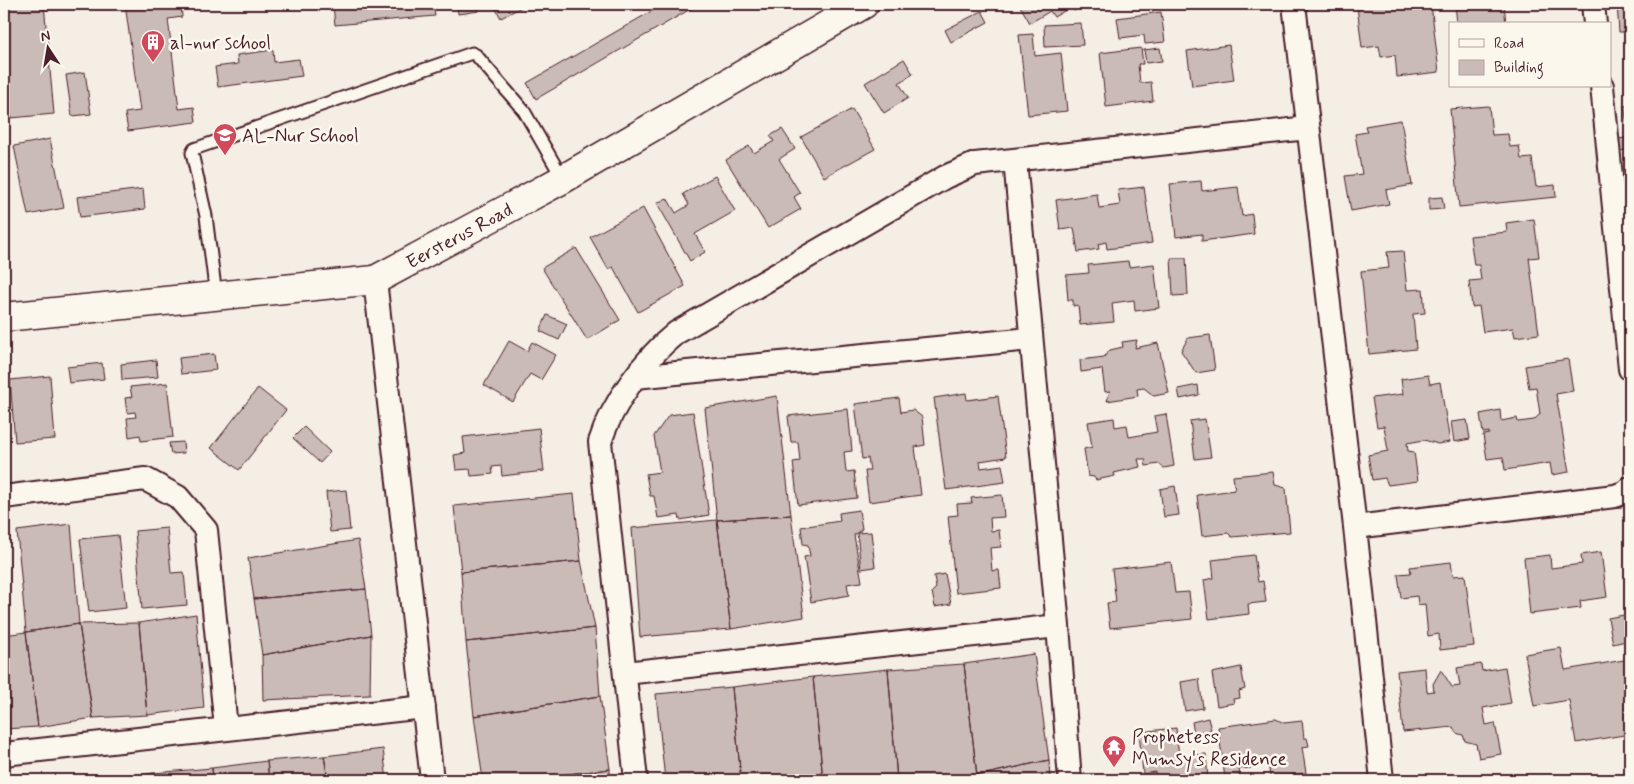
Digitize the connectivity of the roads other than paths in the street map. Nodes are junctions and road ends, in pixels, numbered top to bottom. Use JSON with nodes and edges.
{"nodes":[{"id":1,"x":864,"y":4,"type":"edge"},
{"id":2,"x":1294,"y":4,"type":"edge"},
{"id":3,"x":1593,"y":4,"type":"edge"},
{"id":4,"x":1595,"y":22,"type":"edge"},
{"id":5,"x":1602,"y":88,"type":"edge"},
{"id":6,"x":1308,"y":128,"type":"junction"},
{"id":7,"x":1014,"y":160,"type":"junction"},
{"id":8,"x":562,"y":179,"type":"junction"},
{"id":9,"x":375,"y":280,"type":"junction"},
{"id":10,"x":216,"y":296,"type":"junction"},
{"id":11,"x":4,"y":317,"type":"edge"},
{"id":12,"x":1031,"y":339,"type":"junction"},
{"id":13,"x":1630,"y":369,"type":"edge"},
{"id":14,"x":635,"y":377,"type":"junction"},
{"id":15,"x":1630,"y":488,"type":"edge"},
{"id":16,"x":4,"y":497,"type":"edge"},
{"id":17,"x":1355,"y":527,"type":"junction"},
{"id":18,"x":1058,"y":626,"type":"junction"},
{"id":19,"x":625,"y":673,"type":"junction"},
{"id":20,"x":424,"y":707,"type":"junction"},
{"id":21,"x":226,"y":728,"type":"junction"},
{"id":22,"x":4,"y":754,"type":"edge"},
{"id":23,"x":432,"y":780,"type":"edge"},
{"id":24,"x":636,"y":780,"type":"edge"},
{"id":25,"x":1070,"y":780,"type":"edge"},
{"id":26,"x":1382,"y":780,"type":"edge"}],
"edges":[{"from":1,"to":8,"type":"street","name":"Eersterus Road"},
{"from":2,"to":6,"type":"street"},
{"from":3,"to":4,"type":"street"},
{"from":5,"to":13,"type":"street"},
{"from":6,"to":7,"type":"street"},
{"from":6,"to":17,"type":"street"},
{"from":7,"to":12,"type":"street"},
{"from":7,"to":14,"type":"street"},
{"from":8,"to":9,"type":"street","name":"Eersterus Road"},
{"from":8,"to":10,"type":"lane"},
{"from":9,"to":10,"type":"street","name":"Eersterus Road"},
{"from":9,"to":20,"type":"street"},
{"from":10,"to":11,"type":"street","name":"Eersterus Road"},
{"from":12,"to":14,"type":"street"},
{"from":12,"to":18,"type":"street"},
{"from":14,"to":19,"type":"street"},
{"from":15,"to":17,"type":"street"},
{"from":16,"to":21,"type":"street"},
{"from":17,"to":26,"type":"street"},
{"from":18,"to":19,"type":"street"},
{"from":18,"to":25,"type":"street"},
{"from":19,"to":24,"type":"street"},
{"from":20,"to":21,"type":"street"},
{"from":20,"to":23,"type":"street"},
{"from":21,"to":22,"type":"street"}]}
